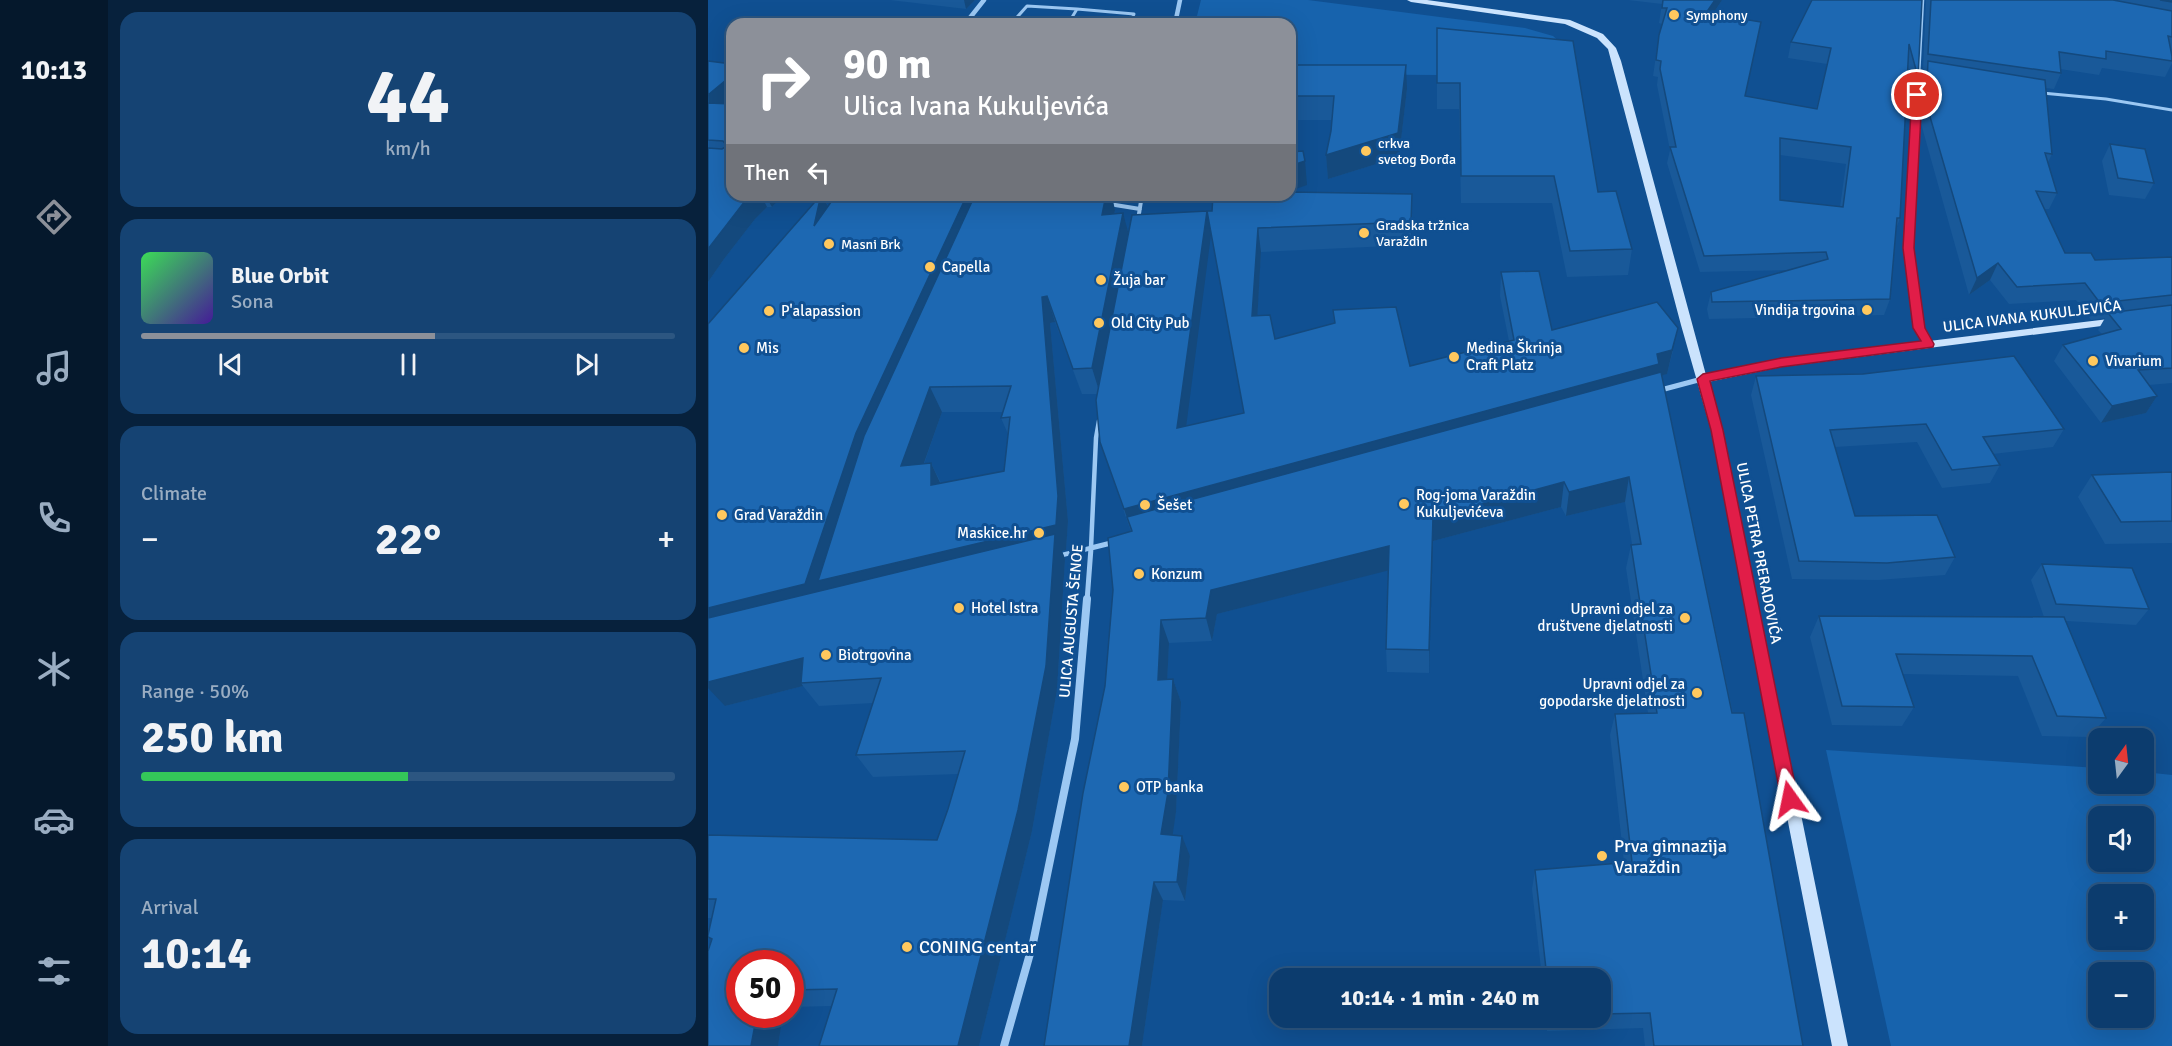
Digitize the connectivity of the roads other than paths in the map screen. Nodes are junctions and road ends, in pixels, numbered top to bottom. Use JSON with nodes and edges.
{"nodes":[{"id":1,"x":984,"y":0,"type":"edge"},
{"id":2,"x":1180,"y":0,"type":"edge"},
{"id":3,"x":1411,"y":0,"type":"edge"},
{"id":4,"x":1922,"y":0,"type":"edge"},
{"id":5,"x":1077,"y":9,"type":"junction"},
{"id":6,"x":970,"y":18,"type":"edge"},
{"id":7,"x":1016,"y":18,"type":"edge"},
{"id":8,"x":1072,"y":18,"type":"edge"},
{"id":9,"x":1132,"y":18,"type":"edge"},
{"id":10,"x":1176,"y":18,"type":"edge"},
{"id":11,"x":2032,"y":91,"type":"edge"},
{"id":12,"x":2172,"y":110,"type":"edge"},
{"id":13,"x":1141,"y":201,"type":"edge"},
{"id":14,"x":1106,"y":204,"type":"edge"},
{"id":15,"x":1140,"y":209,"type":"junction"},
{"id":16,"x":1135,"y":232,"type":"edge"},
{"id":17,"x":2132,"y":319,"type":"edge"},
{"id":18,"x":1928,"y":344,"type":"junction"},
{"id":19,"x":1703,"y":379,"type":"junction"},
{"id":20,"x":1651,"y":393,"type":"edge"},
{"id":21,"x":1100,"y":415,"type":"edge"},
{"id":22,"x":1123,"y":540,"type":"edge"},
{"id":23,"x":1091,"y":548,"type":"junction"},
{"id":24,"x":1045,"y":559,"type":"edge"},
{"id":25,"x":1004,"y":1046,"type":"edge"},
{"id":26,"x":1840,"y":1046,"type":"edge"}],
"edges":[{"from":1,"to":6,"type":"street"},
{"from":2,"to":10,"type":"street"},
{"from":3,"to":19,"type":"main road","name":"ULICA PETRA PRERADOVIĆA"},
{"from":4,"to":18,"type":"street"},
{"from":5,"to":7,"type":"lane"},
{"from":5,"to":8,"type":"lane"},
{"from":5,"to":9,"type":"lane"},
{"from":11,"to":12,"type":"lane"},
{"from":13,"to":15,"type":"street"},
{"from":14,"to":15,"type":"street"},
{"from":15,"to":16,"type":"street"},
{"from":17,"to":18,"type":"main road","name":"ULICA IVANA KUKULJEVIĆA"},
{"from":18,"to":19,"type":"main road","name":"ULICA IVANA KUKULJEVIĆA"},
{"from":19,"to":20,"type":"street","name":"ULICA IVANA KUKULJEVIĆA"},
{"from":19,"to":26,"type":"main road","name":"ULICA PETRA PRERADOVIĆA"},
{"from":21,"to":23,"type":"street","name":"ULICA AUGUSTA ŠENOE"},
{"from":22,"to":23,"type":"street"},
{"from":23,"to":24,"type":"street"},
{"from":23,"to":25,"type":"street","name":"ULICA AUGUSTA ŠENOE"}]}
